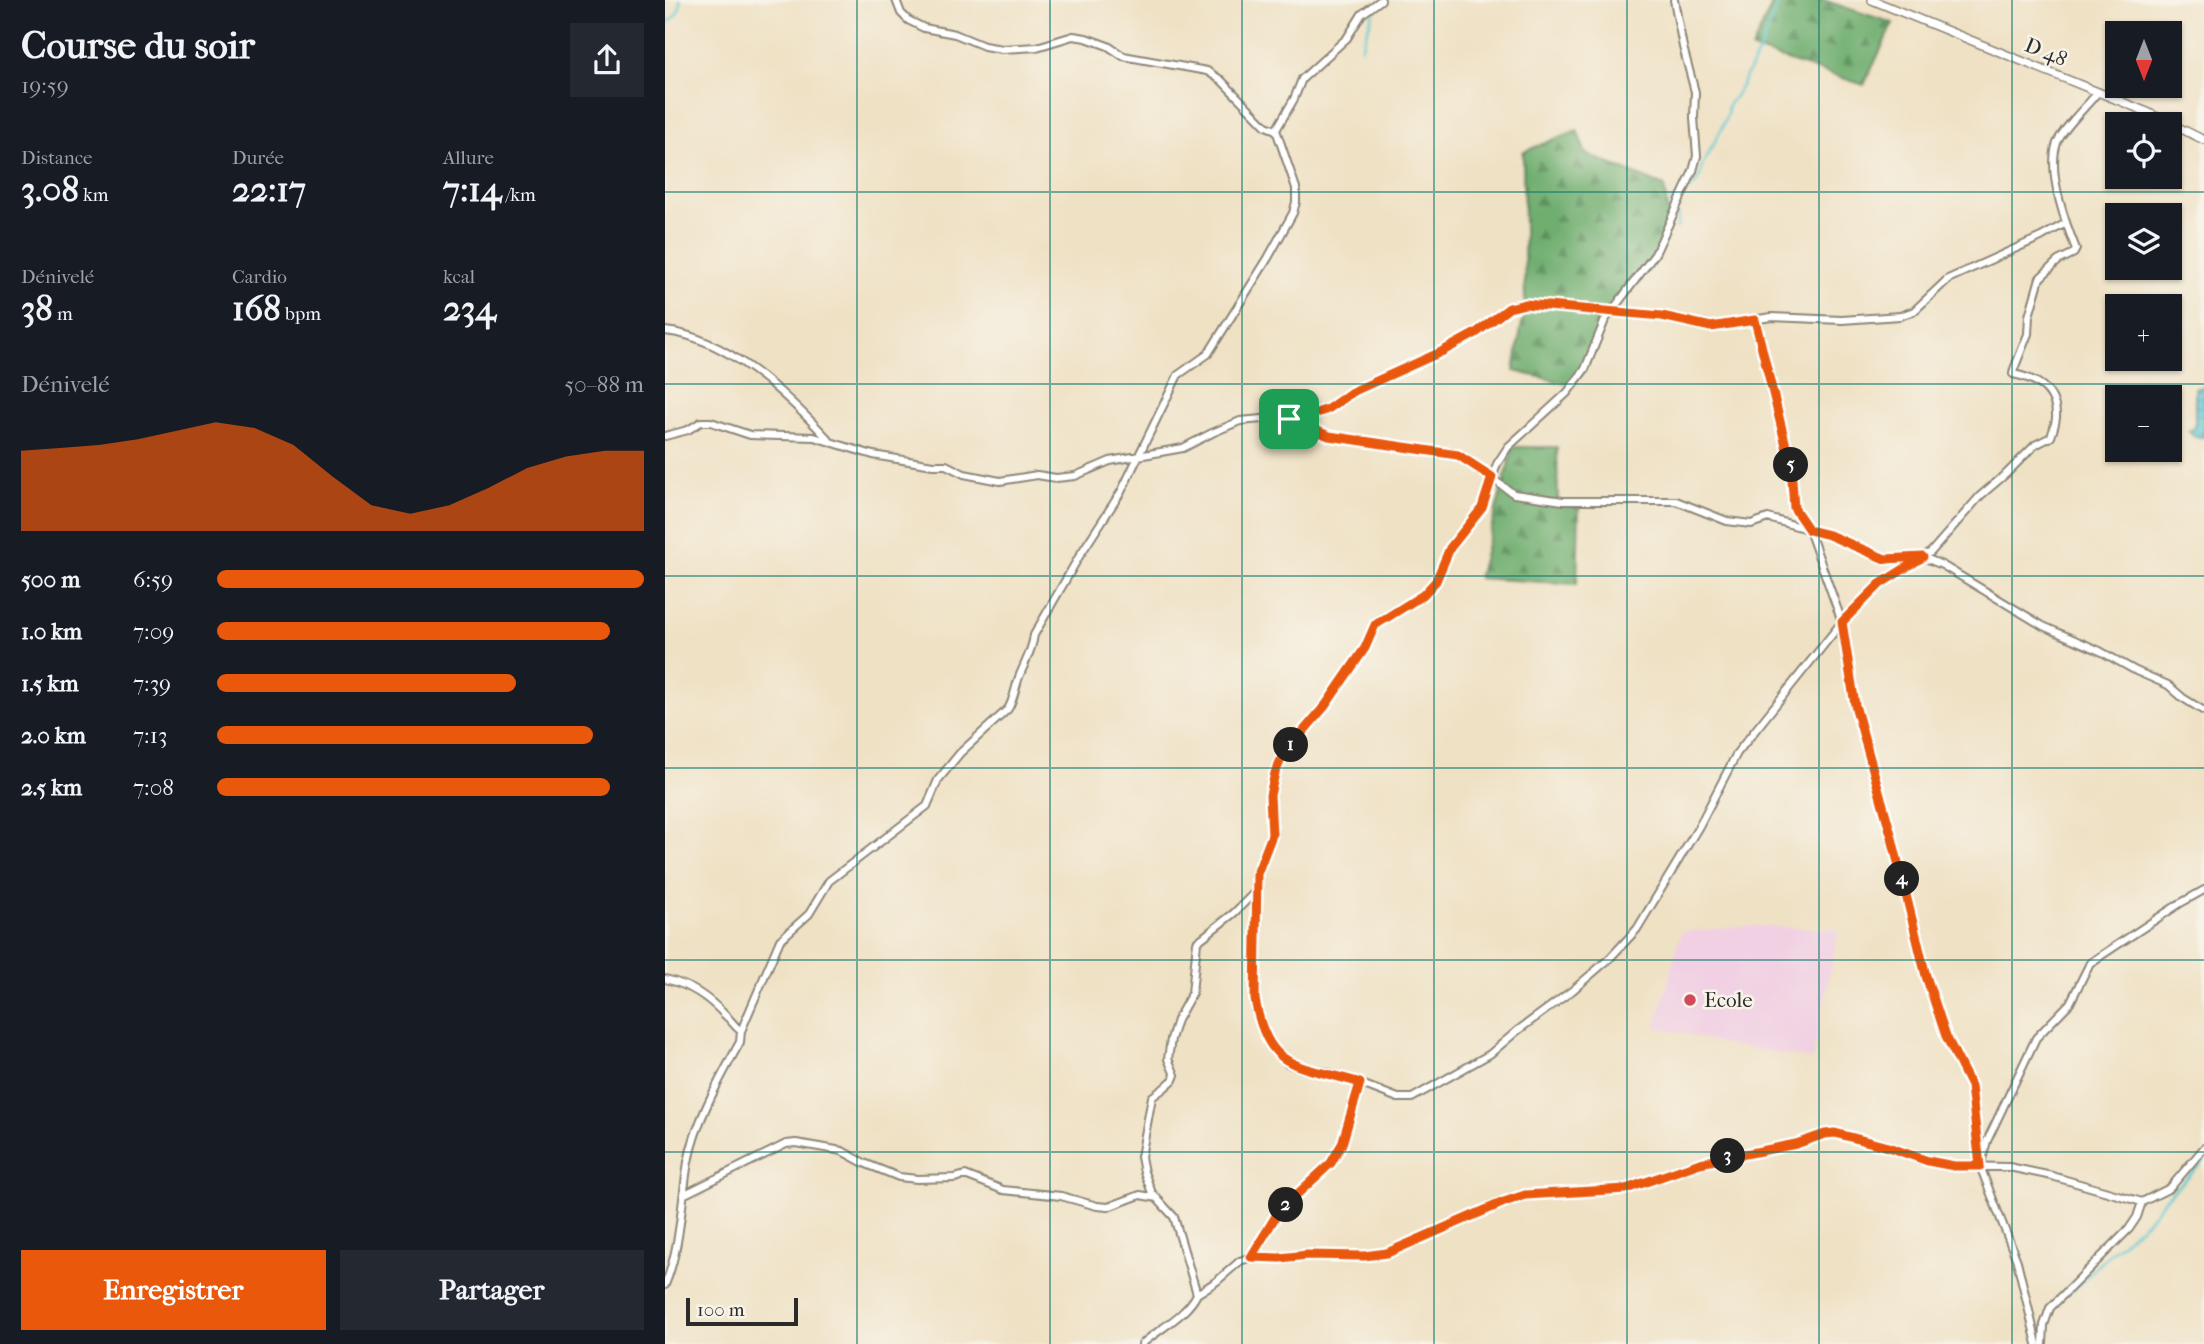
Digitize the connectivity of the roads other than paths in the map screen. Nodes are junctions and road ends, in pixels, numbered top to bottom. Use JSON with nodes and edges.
{"nodes":[{"id":1,"x":897,"y":0,"type":"edge"},
{"id":2,"x":1381,"y":0,"type":"edge"},
{"id":3,"x":1674,"y":0,"type":"edge"},
{"id":4,"x":1872,"y":0,"type":"edge"},
{"id":5,"x":2098,"y":92,"type":"junction"},
{"id":6,"x":1276,"y":130,"type":"junction"},
{"id":7,"x":2204,"y":141,"type":"edge"},
{"id":8,"x":2066,"y":223,"type":"junction"},
{"id":9,"x":1611,"y":313,"type":"junction"},
{"id":10,"x":1755,"y":320,"type":"junction"},
{"id":11,"x":665,"y":331,"type":"edge"},
{"id":12,"x":1289,"y":419,"type":"junction"},
{"id":13,"x":665,"y":436,"type":"edge"},
{"id":14,"x":829,"y":440,"type":"junction"},
{"id":15,"x":1138,"y":455,"type":"junction"},
{"id":16,"x":1492,"y":477,"type":"junction"},
{"id":17,"x":1809,"y":530,"type":"junction"},
{"id":18,"x":1923,"y":557,"type":"junction"},
{"id":19,"x":1842,"y":622,"type":"junction"},
{"id":20,"x":2204,"y":711,"type":"edge"},
{"id":21,"x":2204,"y":890,"type":"edge"},
{"id":22,"x":1257,"y":891,"type":"junction"},
{"id":23,"x":665,"y":979,"type":"edge"},
{"id":24,"x":741,"y":1031,"type":"junction"},
{"id":25,"x":1360,"y":1083,"type":"junction"},
{"id":26,"x":2204,"y":1148,"type":"edge"},
{"id":27,"x":1980,"y":1166,"type":"junction"},
{"id":28,"x":685,"y":1194,"type":"junction"},
{"id":29,"x":1159,"y":1198,"type":"junction"},
{"id":30,"x":2142,"y":1202,"type":"junction"},
{"id":31,"x":1251,"y":1257,"type":"junction"},
{"id":32,"x":665,"y":1285,"type":"edge"},
{"id":33,"x":1197,"y":1294,"type":"junction"},
{"id":34,"x":1142,"y":1344,"type":"edge"},
{"id":35,"x":2037,"y":1344,"type":"edge"},
{"id":36,"x":2043,"y":1344,"type":"edge"}],
"edges":[{"from":1,"to":6,"type":"street"},
{"from":2,"to":6,"type":"street"},
{"from":3,"to":9,"type":"street"},
{"from":4,"to":5,"type":"street","name":"D 48"},
{"from":5,"to":7,"type":"street","name":"D 48"},
{"from":5,"to":8,"type":"street"},
{"from":6,"to":15,"type":"street"},
{"from":8,"to":10,"type":"street"},
{"from":8,"to":18,"type":"street"},
{"from":9,"to":10,"type":"street"},
{"from":9,"to":12,"type":"street"},
{"from":9,"to":16,"type":"street"},
{"from":10,"to":17,"type":"street"},
{"from":11,"to":14,"type":"street"},
{"from":12,"to":15,"type":"street"},
{"from":12,"to":16,"type":"street"},
{"from":13,"to":14,"type":"street"},
{"from":14,"to":15,"type":"street"},
{"from":15,"to":24,"type":"street"},
{"from":16,"to":17,"type":"street"},
{"from":16,"to":22,"type":"street"},
{"from":17,"to":18,"type":"street"},
{"from":17,"to":19,"type":"street"},
{"from":18,"to":19,"type":"street"},
{"from":18,"to":20,"type":"street"},
{"from":19,"to":25,"type":"street"},
{"from":19,"to":27,"type":"street"},
{"from":21,"to":27,"type":"street"},
{"from":22,"to":25,"type":"street"},
{"from":22,"to":29,"type":"street"},
{"from":23,"to":24,"type":"street"},
{"from":24,"to":28,"type":"street"},
{"from":25,"to":31,"type":"street"},
{"from":26,"to":30,"type":"street"},
{"from":27,"to":30,"type":"street"},
{"from":27,"to":31,"type":"street"},
{"from":27,"to":35,"type":"street"},
{"from":28,"to":29,"type":"street"},
{"from":28,"to":32,"type":"street"},
{"from":29,"to":33,"type":"street"},
{"from":30,"to":36,"type":"street"},
{"from":31,"to":33,"type":"street"},
{"from":33,"to":34,"type":"street"}]}
